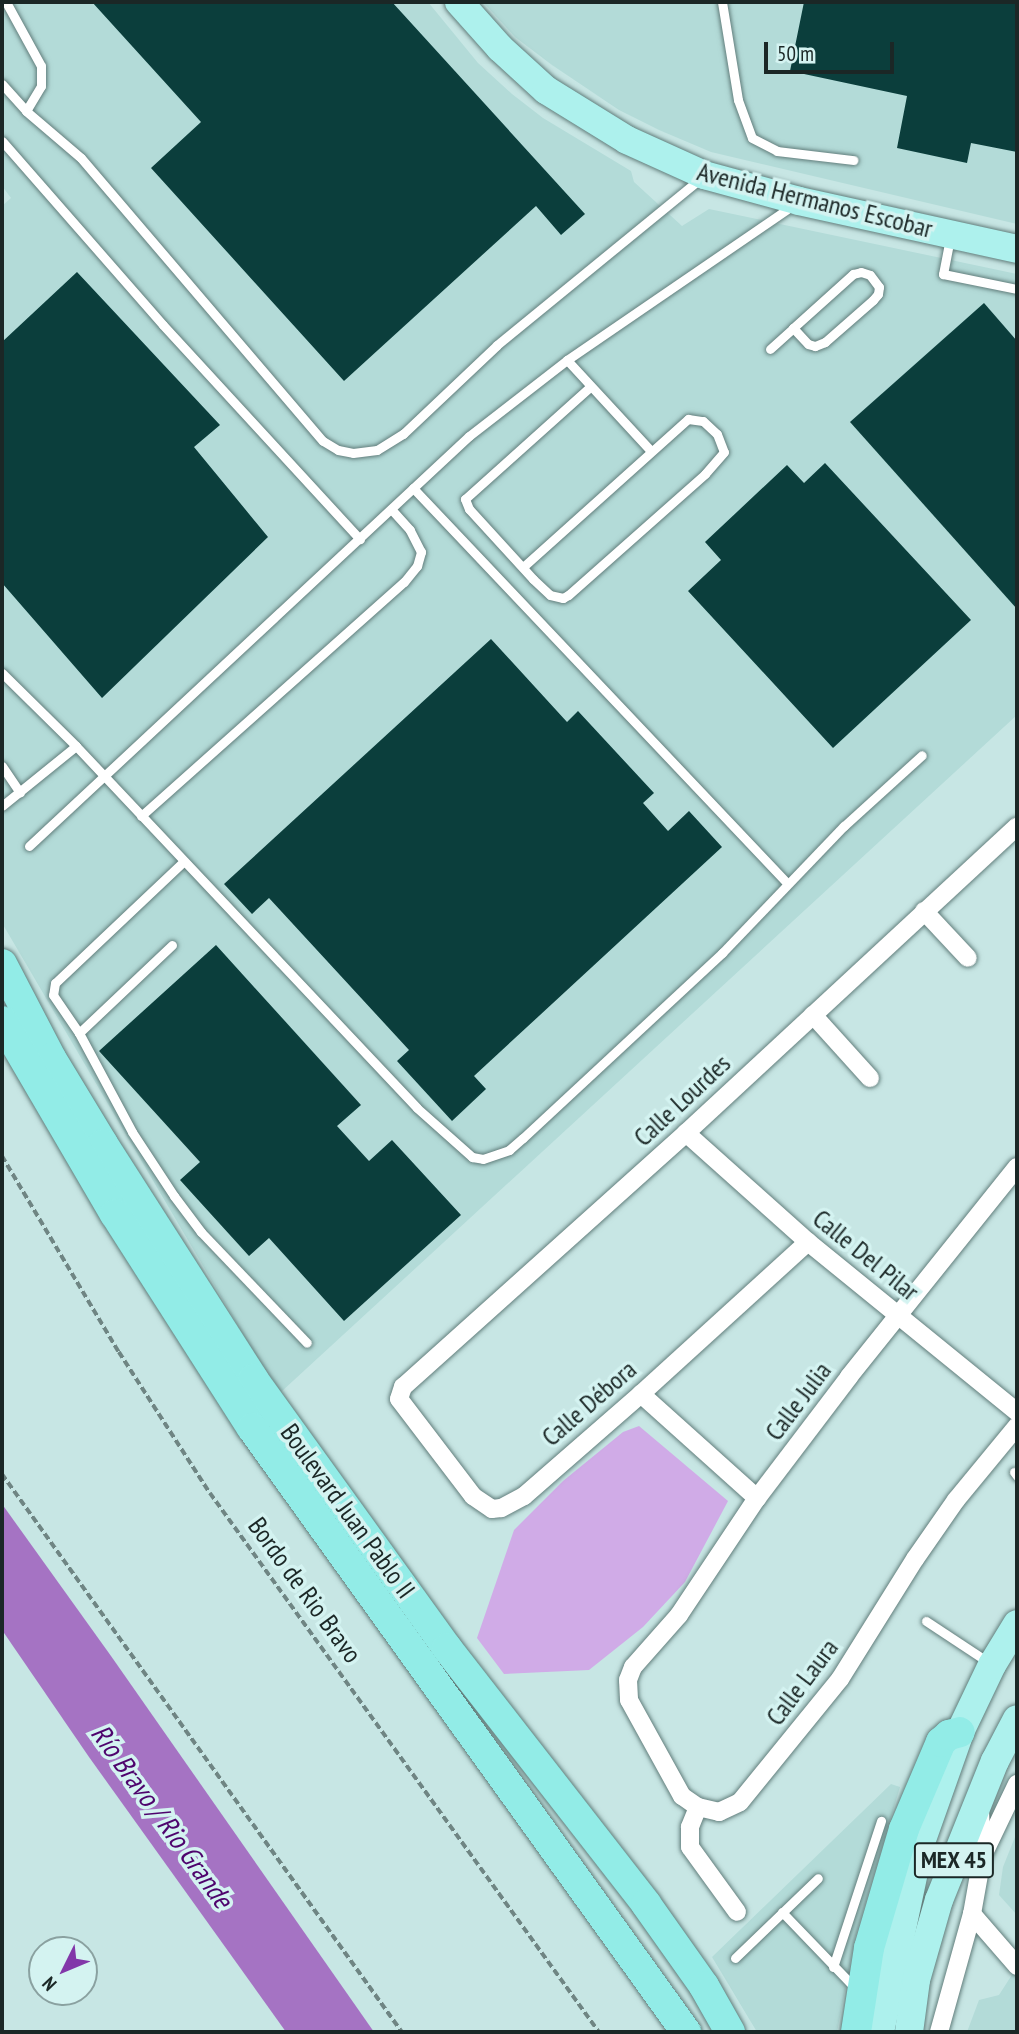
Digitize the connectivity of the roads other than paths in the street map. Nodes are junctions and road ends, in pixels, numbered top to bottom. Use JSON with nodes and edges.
{"nodes":[{"id":1,"x":6,"y":2,"type":"edge"},
{"id":2,"x":459,"y":2,"type":"edge"},
{"id":3,"x":722,"y":2,"type":"edge"},
{"id":4,"x":2,"y":84,"type":"edge"},
{"id":5,"x":26,"y":111,"type":"junction"},
{"id":6,"x":2,"y":141,"type":"edge"},
{"id":7,"x":853,"y":160,"type":"dead end"},
{"id":8,"x":704,"y":176,"type":"junction"},
{"id":9,"x":799,"y":201,"type":"junction"},
{"id":10,"x":951,"y":235,"type":"junction"},
{"id":11,"x":1017,"y":249,"type":"edge"},
{"id":12,"x":1017,"y":289,"type":"edge"},
{"id":13,"x":793,"y":328,"type":"junction"},
{"id":14,"x":770,"y":349,"type":"dead end"},
{"id":15,"x":567,"y":360,"type":"junction"},
{"id":16,"x":590,"y":387,"type":"junction"},
{"id":17,"x":650,"y":450,"type":"junction"},
{"id":18,"x":413,"y":488,"type":"junction"},
{"id":19,"x":391,"y":509,"type":"junction"},
{"id":20,"x":360,"y":539,"type":"junction"},
{"id":21,"x":523,"y":567,"type":"junction"},
{"id":22,"x":2,"y":673,"type":"edge"},
{"id":23,"x":76,"y":746,"type":"junction"},
{"id":24,"x":922,"y":755,"type":"dead end"},
{"id":25,"x":2,"y":766,"type":"edge"},
{"id":26,"x":105,"y":776,"type":"junction"},
{"id":27,"x":20,"y":793,"type":"junction"},
{"id":28,"x":2,"y":806,"type":"edge"},
{"id":29,"x":141,"y":816,"type":"junction"},
{"id":30,"x":1017,"y":826,"type":"edge"},
{"id":31,"x":29,"y":846,"type":"dead end"},
{"id":32,"x":183,"y":862,"type":"junction"},
{"id":33,"x":787,"y":883,"type":"junction"},
{"id":34,"x":923,"y":911,"type":"junction"},
{"id":35,"x":172,"y":945,"type":"dead end"},
{"id":36,"x":968,"y":958,"type":"dead end"},
{"id":37,"x":2,"y":964,"type":"edge"},
{"id":38,"x":813,"y":1015,"type":"junction"},
{"id":39,"x":2,"y":1020,"type":"edge"},
{"id":40,"x":79,"y":1033,"type":"junction"},
{"id":41,"x":870,"y":1078,"type":"dead end"},
{"id":42,"x":686,"y":1133,"type":"junction"},
{"id":43,"x":1017,"y":1167,"type":"edge"},
{"id":44,"x":807,"y":1242,"type":"junction"},
{"id":45,"x":899,"y":1315,"type":"junction"},
{"id":46,"x":307,"y":1342,"type":"dead end"},
{"id":47,"x":641,"y":1394,"type":"junction"},
{"id":48,"x":1017,"y":1412,"type":"edge"},
{"id":49,"x":411,"y":1415,"type":"joint"},
{"id":50,"x":1017,"y":1426,"type":"edge"},
{"id":51,"x":757,"y":1498,"type":"junction"},
{"id":52,"x":926,"y":1621,"type":"dead end"},
{"id":53,"x":1017,"y":1624,"type":"edge"},
{"id":54,"x":992,"y":1665,"type":"junction"},
{"id":55,"x":1017,"y":1719,"type":"edge"},
{"id":56,"x":960,"y":1732,"type":"junction"},
{"id":57,"x":1017,"y":1784,"type":"edge"},
{"id":58,"x":979,"y":1798,"type":"junction"},
{"id":59,"x":698,"y":1807,"type":"junction"},
{"id":60,"x":881,"y":1821,"type":"dead end"},
{"id":61,"x":982,"y":1858,"type":"junction"},
{"id":62,"x":818,"y":1878,"type":"dead end"},
{"id":63,"x":737,"y":1912,"type":"dead end"},
{"id":64,"x":782,"y":1912,"type":"junction"},
{"id":65,"x":972,"y":1914,"type":"junction"},
{"id":66,"x":735,"y":1958,"type":"dead end"},
{"id":67,"x":1017,"y":1966,"type":"edge"},
{"id":68,"x":833,"y":1967,"type":"junction"},
{"id":69,"x":860,"y":1993,"type":"junction"},
{"id":70,"x":686,"y":2032,"type":"edge"},
{"id":71,"x":730,"y":2032,"type":"edge"},
{"id":72,"x":856,"y":2032,"type":"edge"},
{"id":73,"x":880,"y":2032,"type":"edge"},
{"id":74,"x":909,"y":2032,"type":"edge"},
{"id":75,"x":939,"y":2032,"type":"edge"}],
"edges":[{"from":1,"to":5,"type":"lane"},
{"from":2,"to":8,"type":"main road","name":"Avenida Hermanos Escobar"},
{"from":3,"to":7,"type":"lane"},
{"from":4,"to":5,"type":"lane"},
{"from":5,"to":8,"type":"lane"},
{"from":6,"to":20,"type":"lane"},
{"from":8,"to":9,"type":"main road","name":"Avenida Hermanos Escobar"},
{"from":9,"to":10,"type":"main road","name":"Avenida Hermanos Escobar"},
{"from":9,"to":15,"type":"lane"},
{"from":10,"to":11,"type":"main road","name":"Avenida Hermanos Escobar"},
{"from":10,"to":12,"type":"lane"},
{"from":13,"to":13,"type":"lane"},
{"from":13,"to":14,"type":"lane"},
{"from":15,"to":16,"type":"lane"},
{"from":15,"to":18,"type":"lane"},
{"from":16,"to":17,"type":"lane"},
{"from":16,"to":21,"type":"lane"},
{"from":17,"to":21,"type":"lane"},
{"from":17,"to":21,"type":"lane"},
{"from":18,"to":19,"type":"lane"},
{"from":18,"to":33,"type":"lane"},
{"from":19,"to":20,"type":"lane"},
{"from":19,"to":29,"type":"lane"},
{"from":20,"to":26,"type":"lane"},
{"from":22,"to":23,"type":"lane"},
{"from":23,"to":26,"type":"lane"},
{"from":23,"to":27,"type":"lane"},
{"from":24,"to":33,"type":"lane"},
{"from":25,"to":27,"type":"lane"},
{"from":26,"to":29,"type":"lane"},
{"from":26,"to":31,"type":"lane"},
{"from":27,"to":28,"type":"lane"},
{"from":29,"to":32,"type":"lane"},
{"from":30,"to":34,"type":"street","name":"Calle Lourdes"},
{"from":32,"to":33,"type":"lane"},
{"from":32,"to":40,"type":"lane"},
{"from":34,"to":36,"type":"street"},
{"from":34,"to":38,"type":"street","name":"Calle Lourdes"},
{"from":35,"to":40,"type":"lane"},
{"from":37,"to":71,"type":"highway","name":"Boulevard Juan Pablo II"},
{"from":38,"to":41,"type":"street"},
{"from":38,"to":42,"type":"street","name":"Calle Lourdes"},
{"from":39,"to":70,"type":"highway","name":"Boulevard Juan Pablo II"},
{"from":40,"to":46,"type":"lane"},
{"from":42,"to":44,"type":"street","name":"Calle Del Pilar"},
{"from":42,"to":49,"type":"street","name":"Calle Lourdes"},
{"from":43,"to":45,"type":"street","name":"Calle Julia"},
{"from":44,"to":45,"type":"street","name":"Calle Del Pilar"},
{"from":44,"to":47,"type":"street","name":"Calle Débora"},
{"from":45,"to":48,"type":"street","name":"Calle Del Pilar"},
{"from":45,"to":51,"type":"street","name":"Calle Julia"},
{"from":47,"to":49,"type":"street","name":"Calle Débora"},
{"from":47,"to":51,"type":"street"},
{"from":50,"to":59,"type":"street","name":"Calle Laura"},
{"from":51,"to":59,"type":"street","name":"Calle Julia"},
{"from":52,"to":54,"type":"lane"},
{"from":53,"to":54,"type":"main road","number":"MEX 45"},
{"from":54,"to":56,"type":"main road","number":"MEX 45"},
{"from":55,"to":58,"type":"main road","number":"MEX 45"},
{"from":56,"to":69,"type":"highway"},
{"from":56,"to":73,"type":"main road","number":"MEX 45"},
{"from":57,"to":61,"type":"street"},
{"from":58,"to":61,"type":"street"},
{"from":58,"to":74,"type":"main road","number":"MEX 45"},
{"from":59,"to":63,"type":"street"},
{"from":60,"to":68,"type":"lane"},
{"from":61,"to":65,"type":"street"},
{"from":62,"to":64,"type":"lane"},
{"from":64,"to":66,"type":"lane"},
{"from":64,"to":68,"type":"lane"},
{"from":65,"to":67,"type":"street"},
{"from":65,"to":75,"type":"street"},
{"from":68,"to":69,"type":"lane"},
{"from":69,"to":72,"type":"highway"}]}
